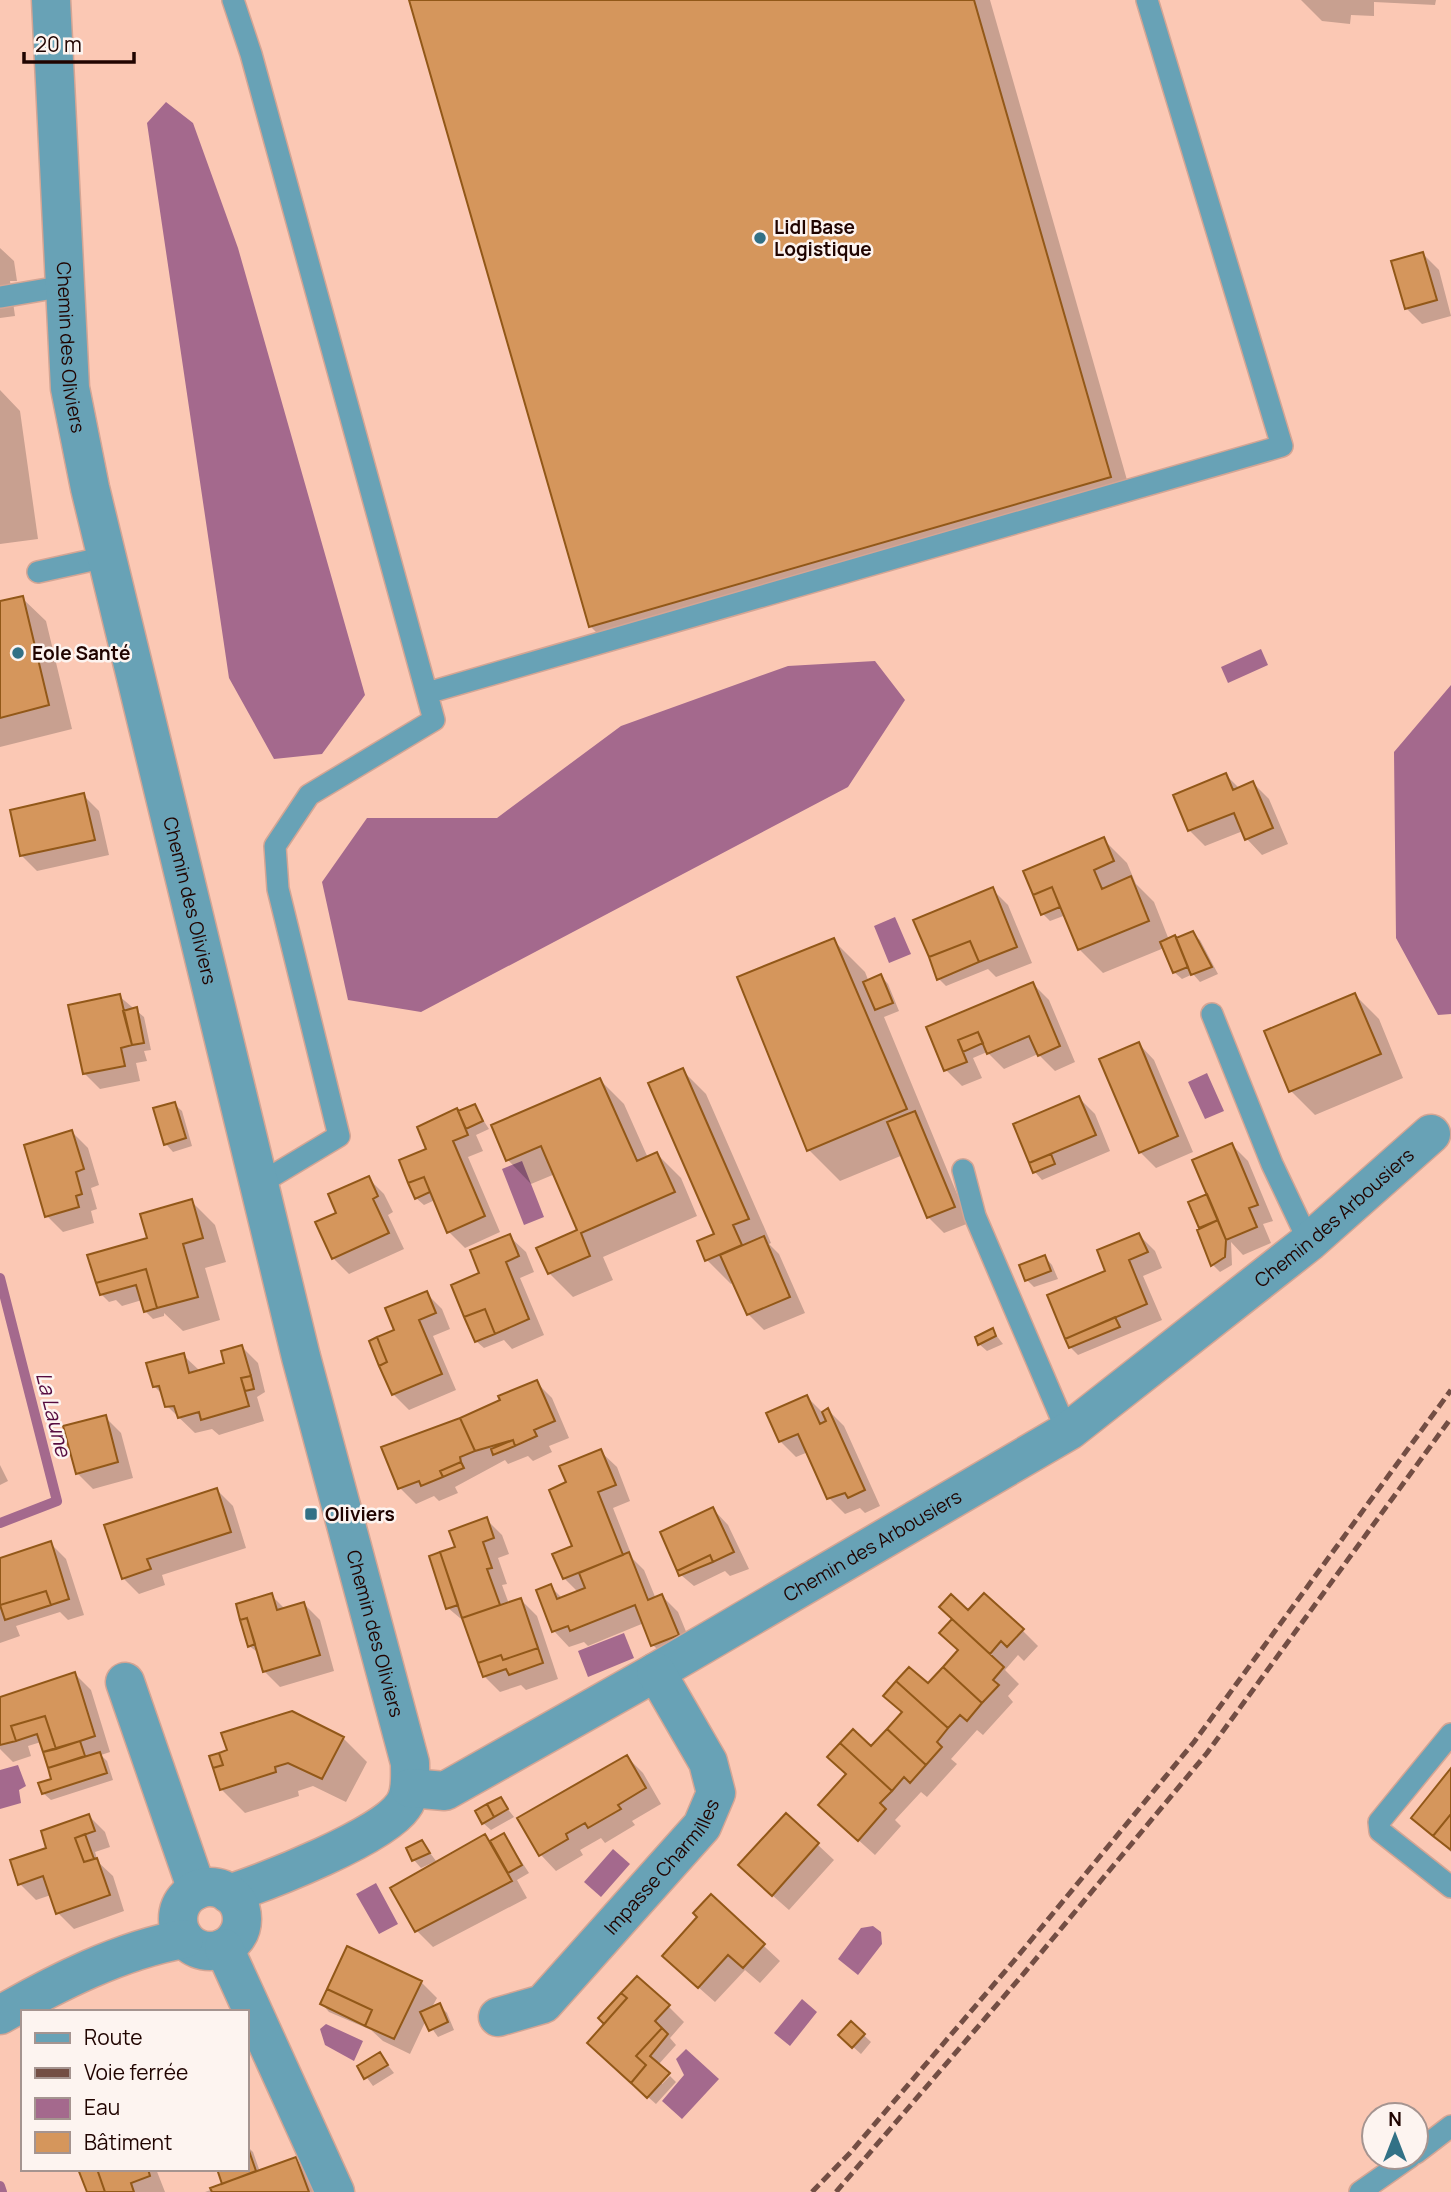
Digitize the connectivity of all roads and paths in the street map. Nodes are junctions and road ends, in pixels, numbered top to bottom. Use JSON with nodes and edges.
{"nodes":[{"id":1,"x":51,"y":0,"type":"edge"},
{"id":2,"x":233,"y":0,"type":"edge"},
{"id":3,"x":1147,"y":0,"type":"edge"},
{"id":4,"x":65,"y":286,"type":"junction"},
{"id":5,"x":1,"y":297,"type":"edge"},
{"id":6,"x":106,"y":557,"type":"junction"},
{"id":7,"x":37,"y":572,"type":"dead end"},
{"id":8,"x":427,"y":693,"type":"junction"},
{"id":9,"x":1212,"y":1014,"type":"dead end"},
{"id":10,"x":1431,"y":1134,"type":"dead end"},
{"id":11,"x":963,"y":1170,"type":"dead end"},
{"id":12,"x":258,"y":1184,"type":"junction"},
{"id":13,"x":1309,"y":1242,"type":"junction"},
{"id":14,"x":1070,"y":1430,"type":"junction"},
{"id":15,"x":656,"y":1672,"type":"junction"},
{"id":16,"x":125,"y":1682,"type":"dead end"},
{"id":17,"x":1451,"y":1734,"type":"edge"},
{"id":18,"x":410,"y":1788,"type":"junction"},
{"id":19,"x":1451,"y":1886,"type":"edge"},
{"id":20,"x":201,"y":1921,"type":"junction"},
{"id":21,"x":245,"y":2010,"type":"edge"},
{"id":22,"x":0,"y":2015,"type":"edge"},
{"id":23,"x":248,"y":2016,"type":"edge"},
{"id":24,"x":498,"y":2017,"type":"dead end"},
{"id":25,"x":1451,"y":2126,"type":"edge"},
{"id":26,"x":1430,"y":2142,"type":"edge"},
{"id":27,"x":1398,"y":2171,"type":"edge"},
{"id":28,"x":1386,"y":2185,"type":"edge"},
{"id":29,"x":335,"y":2192,"type":"edge"},
{"id":30,"x":1360,"y":2192,"type":"edge"}],
"edges":[{"from":1,"to":4,"type":"street","name":"Chemin des Oliviers"},
{"from":2,"to":8,"type":"lane"},
{"from":3,"to":8,"type":"lane"},
{"from":4,"to":5,"type":"lane"},
{"from":4,"to":6,"type":"street","name":"Chemin des Oliviers"},
{"from":6,"to":7,"type":"lane"},
{"from":6,"to":12,"type":"street","name":"Chemin des Oliviers"},
{"from":8,"to":12,"type":"lane"},
{"from":9,"to":13,"type":"lane"},
{"from":10,"to":13,"type":"street","name":"Chemin des Arbousiers"},
{"from":11,"to":14,"type":"lane"},
{"from":12,"to":18,"type":"street","name":"Chemin des Oliviers"},
{"from":13,"to":14,"type":"street","name":"Chemin des Arbousiers"},
{"from":14,"to":15,"type":"street","name":"Chemin des Arbousiers"},
{"from":15,"to":18,"type":"street","name":"Chemin des Arbousiers"},
{"from":15,"to":24,"type":"street","name":"Impasse Charmilles"},
{"from":16,"to":20,"type":"street"},
{"from":17,"to":19,"type":"lane"},
{"from":18,"to":20,"type":"street"},
{"from":20,"to":21,"type":"street"},
{"from":20,"to":22,"type":"street"},
{"from":23,"to":29,"type":"street"},
{"from":25,"to":26,"type":"lane"},
{"from":27,"to":28,"type":"lane"},
{"from":28,"to":30,"type":"lane"}]}
